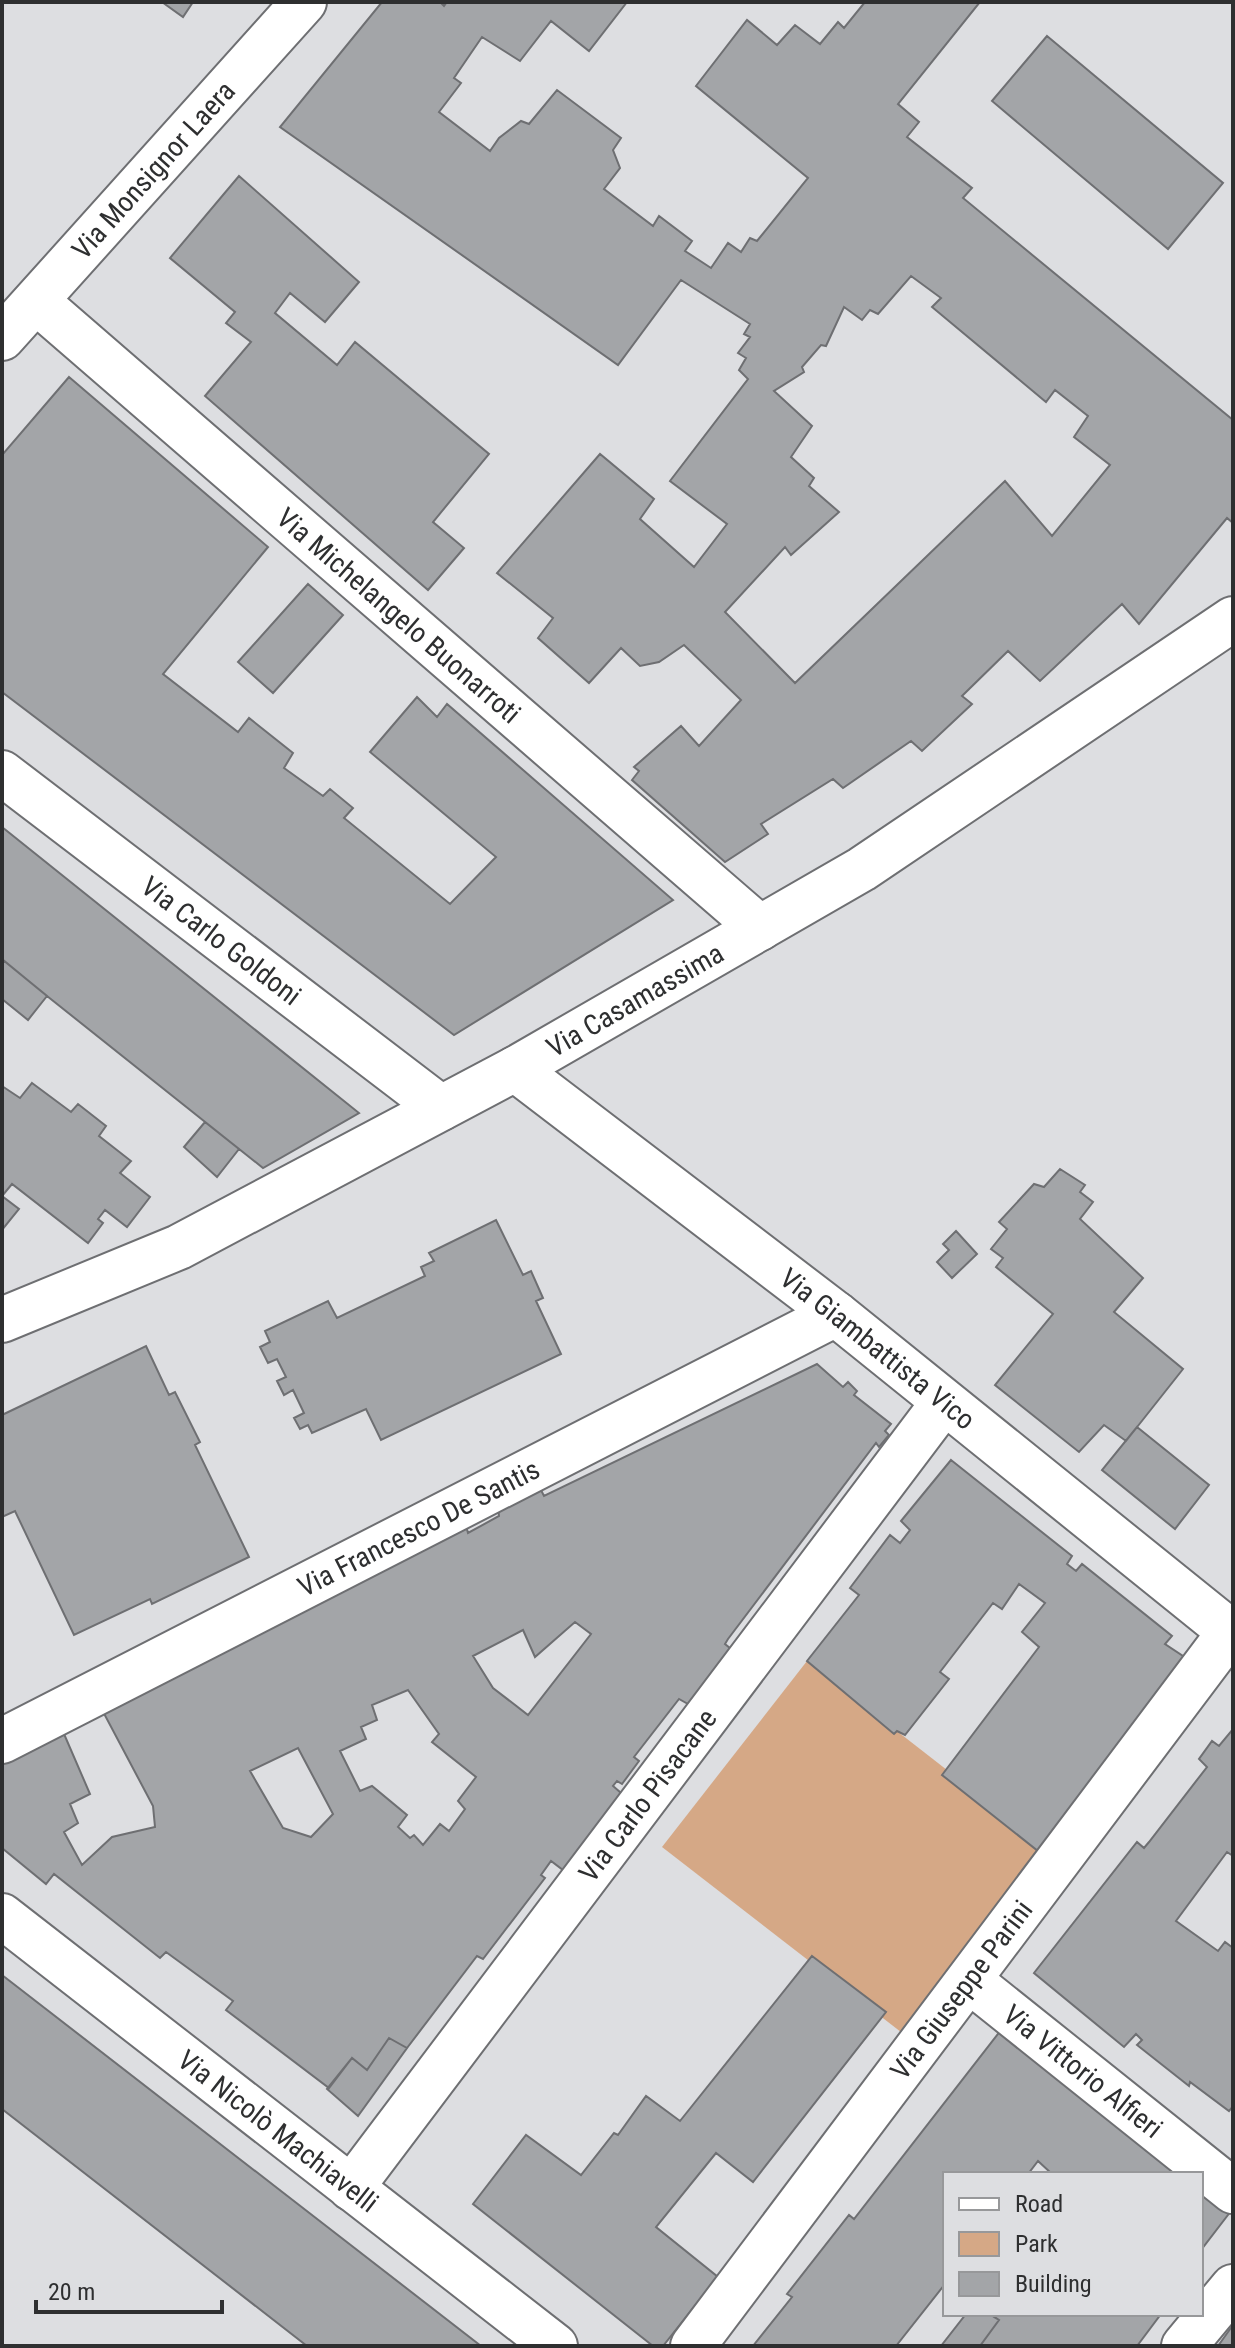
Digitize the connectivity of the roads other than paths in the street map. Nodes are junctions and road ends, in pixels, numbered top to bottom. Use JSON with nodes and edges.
{"nodes":[{"id":1,"x":304,"y":2,"type":"edge"},
{"id":2,"x":36,"y":301,"type":"junction"},
{"id":3,"x":2,"y":338,"type":"edge"},
{"id":4,"x":1233,"y":619,"type":"edge"},
{"id":5,"x":2,"y":773,"type":"edge"},
{"id":6,"x":760,"y":928,"type":"junction"},
{"id":7,"x":515,"y":1069,"type":"junction"},
{"id":8,"x":441,"y":1108,"type":"junction"},
{"id":9,"x":836,"y":1314,"type":"junction"},
{"id":10,"x":2,"y":1320,"type":"edge"},
{"id":11,"x":944,"y":1402,"type":"junction"},
{"id":12,"x":1232,"y":1633,"type":"edge"},
{"id":13,"x":2,"y":1741,"type":"edge"},
{"id":14,"x":2,"y":1916,"type":"edge"},
{"id":15,"x":969,"y":1980,"type":"junction"},
{"id":16,"x":351,"y":2188,"type":"junction"},
{"id":17,"x":1233,"y":2191,"type":"edge"},
{"id":18,"x":1233,"y":2287,"type":"edge"},
{"id":19,"x":555,"y":2346,"type":"edge"},
{"id":20,"x":693,"y":2346,"type":"edge"},
{"id":21,"x":1184,"y":2346,"type":"edge"}],
"edges":[{"from":1,"to":2,"type":"street","name":"Via Monsignor Laera"},
{"from":2,"to":3,"type":"street","name":"Via Monsignor Laera"},
{"from":2,"to":6,"type":"street","name":"Via Michelangelo Buonarroti"},
{"from":4,"to":6,"type":"street","name":"Via Casamassima"},
{"from":5,"to":8,"type":"street","name":"Via Carlo Goldoni"},
{"from":6,"to":7,"type":"street","name":"Via Casamassima"},
{"from":7,"to":8,"type":"street","name":"Via Casamassima"},
{"from":7,"to":9,"type":"street","name":"Via Giambattista Vico"},
{"from":8,"to":10,"type":"street","name":"Via Casamassima"},
{"from":9,"to":11,"type":"street","name":"Via Giambattista Vico"},
{"from":9,"to":13,"type":"street","name":"Via Francesco De Santis"},
{"from":11,"to":12,"type":"street","name":"Via Giambattista Vico"},
{"from":11,"to":16,"type":"street","name":"Via Carlo Pisacane"},
{"from":12,"to":15,"type":"street","name":"Via Giuseppe Parini"},
{"from":14,"to":16,"type":"street","name":"Via Nicolò Machiavelli"},
{"from":15,"to":17,"type":"street","name":"Via Vittorio Alfieri"},
{"from":15,"to":20,"type":"street","name":"Via Giuseppe Parini"},
{"from":16,"to":19,"type":"street","name":"Via Nicolò Machiavelli"},
{"from":18,"to":21,"type":"street"}]}
